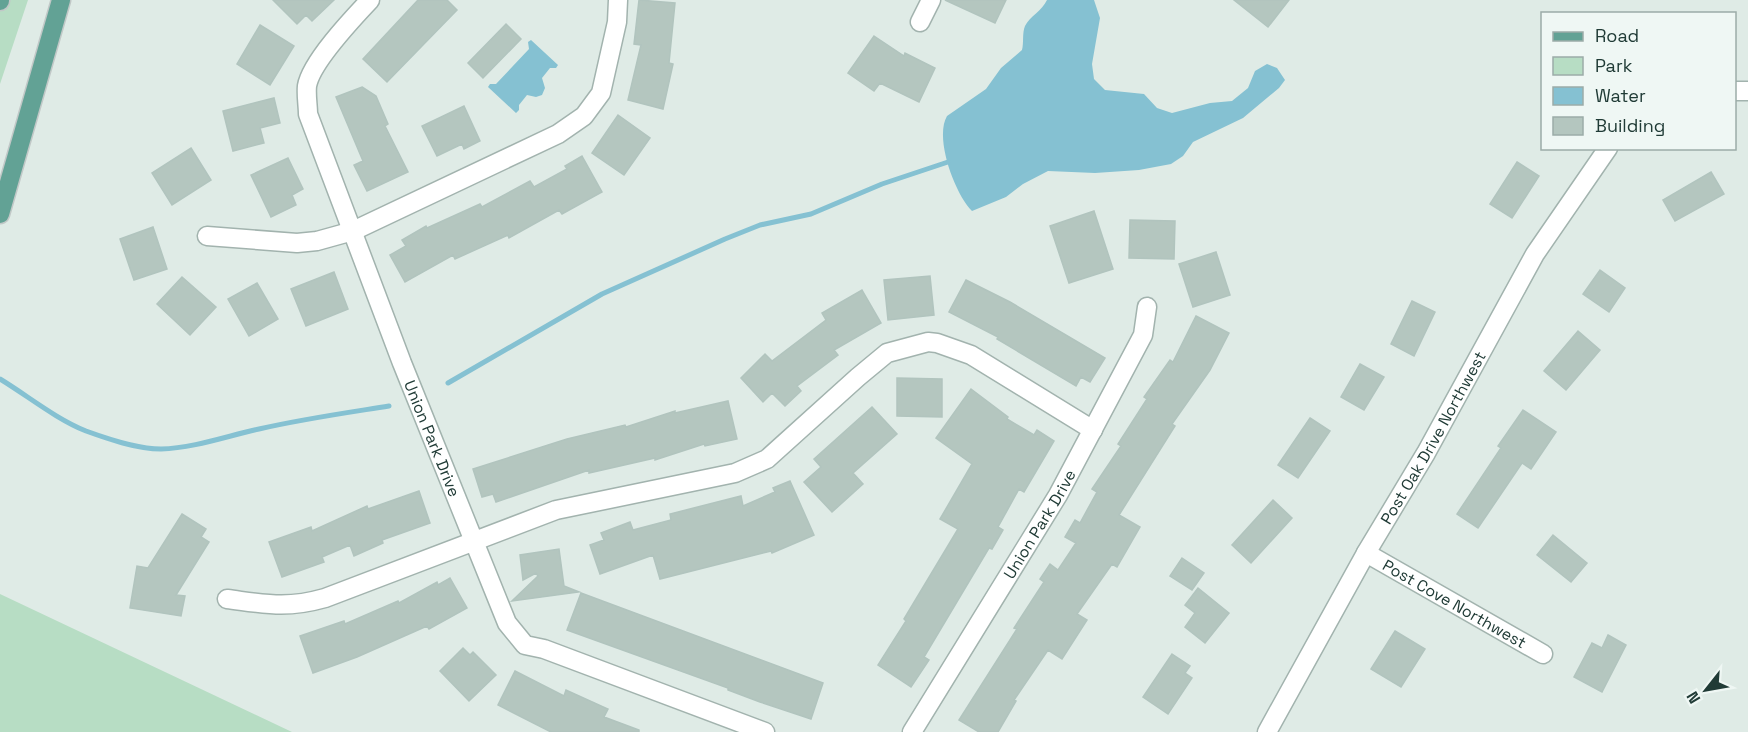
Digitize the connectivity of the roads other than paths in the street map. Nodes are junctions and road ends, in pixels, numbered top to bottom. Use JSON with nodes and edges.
{"nodes":[{"id":1,"x":61,"y":0,"type":"edge"},
{"id":2,"x":370,"y":0,"type":"edge"},
{"id":3,"x":618,"y":0,"type":"edge"},
{"id":4,"x":931,"y":0,"type":"edge"},
{"id":5,"x":920,"y":22,"type":"dead end"},
{"id":6,"x":1607,"y":150,"type":"edge"},
{"id":7,"x":0,"y":214,"type":"edge"},
{"id":8,"x":353,"y":231,"type":"junction"},
{"id":9,"x":207,"y":236,"type":"dead end"},
{"id":10,"x":1147,"y":307,"type":"dead end"},
{"id":11,"x":1093,"y":430,"type":"junction"},
{"id":12,"x":474,"y":541,"type":"junction"},
{"id":13,"x":1366,"y":553,"type":"junction"},
{"id":14,"x":227,"y":599,"type":"dead end"},
{"id":15,"x":1543,"y":654,"type":"dead end"},
{"id":16,"x":765,"y":732,"type":"edge"},
{"id":17,"x":912,"y":732,"type":"edge"},
{"id":18,"x":1266,"y":732,"type":"edge"}],
"edges":[{"from":1,"to":7,"type":"main road"},
{"from":2,"to":8,"type":"street","name":"Union Park Drive"},
{"from":3,"to":8,"type":"street"},
{"from":4,"to":5,"type":"street"},
{"from":6,"to":13,"type":"street","name":"Post Oak Drive Northwest"},
{"from":8,"to":9,"type":"street"},
{"from":8,"to":12,"type":"street","name":"Union Park Drive"},
{"from":10,"to":11,"type":"street","name":"Union Park Drive"},
{"from":11,"to":12,"type":"street"},
{"from":11,"to":17,"type":"street","name":"Union Park Drive"},
{"from":12,"to":14,"type":"street"},
{"from":12,"to":16,"type":"street","name":"Union Park Drive"},
{"from":13,"to":15,"type":"street","name":"Post Cove Northwest"},
{"from":13,"to":18,"type":"street","name":"Post Oak Drive Northwest"}]}
